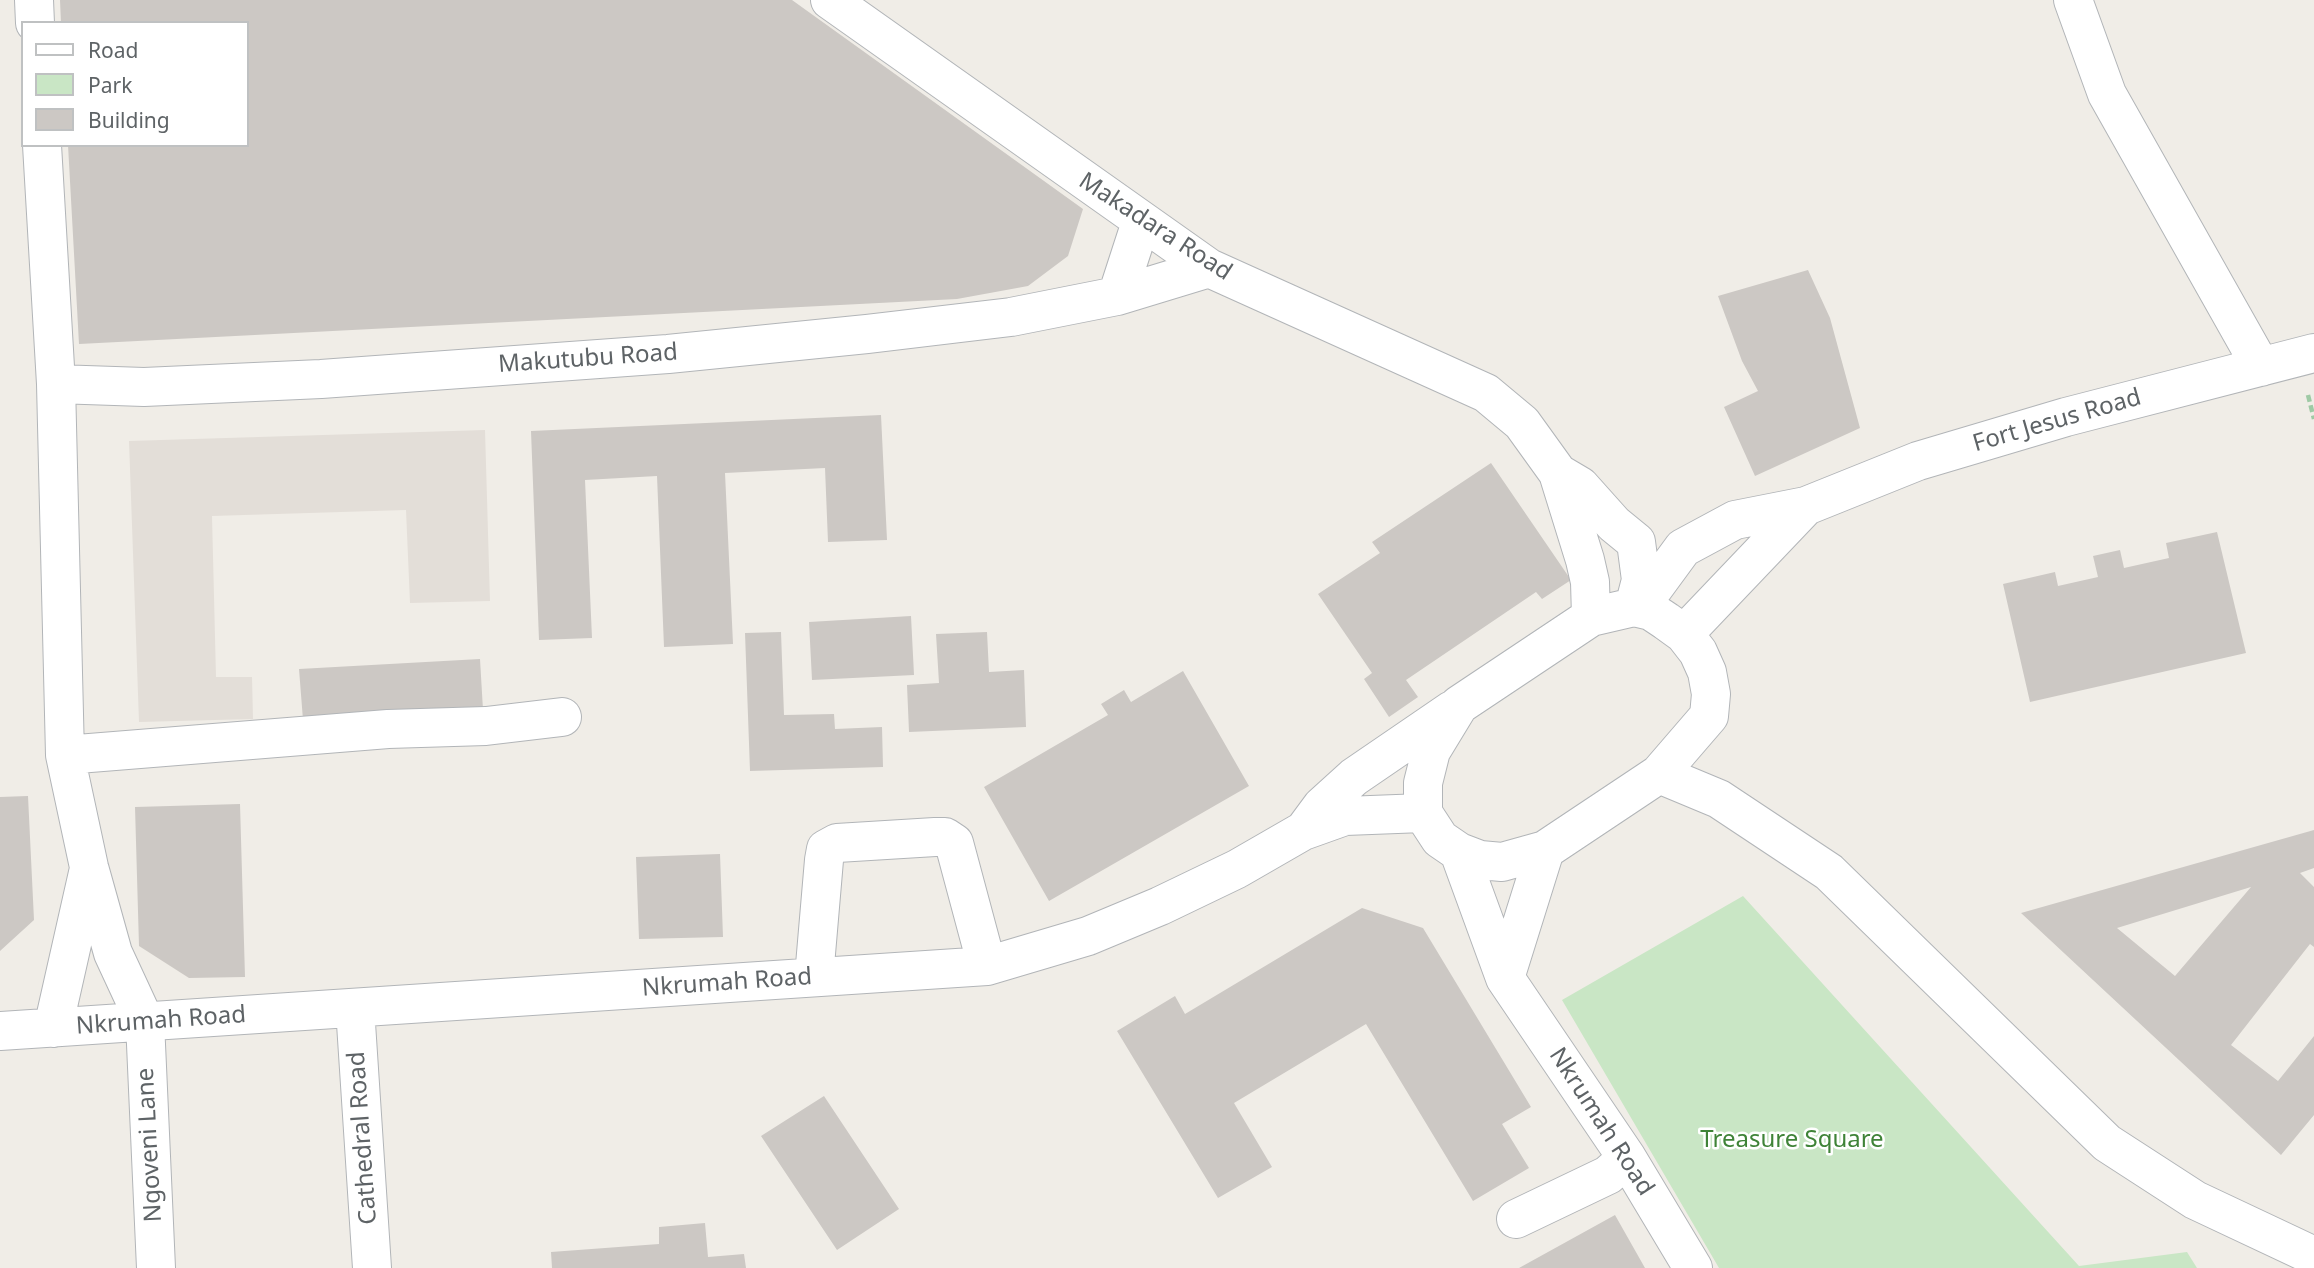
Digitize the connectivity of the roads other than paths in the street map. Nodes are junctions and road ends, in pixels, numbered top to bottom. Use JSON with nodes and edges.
{"nodes":[{"id":1,"x":34,"y":0,"type":"edge"},
{"id":2,"x":830,"y":0,"type":"edge"},
{"id":3,"x":2073,"y":0,"type":"edge"},
{"id":4,"x":35,"y":21,"type":"edge"},
{"id":5,"x":42,"y":147,"type":"edge"},
{"id":6,"x":1141,"y":222,"type":"junction"},
{"id":7,"x":1209,"y":268,"type":"junction"},
{"id":8,"x":1117,"y":296,"type":"junction"},
{"id":9,"x":2314,"y":353,"type":"edge"},
{"id":10,"x":2261,"y":367,"type":"junction"},
{"id":11,"x":56,"y":384,"type":"junction"},
{"id":12,"x":1558,"y":473,"type":"junction"},
{"id":13,"x":1806,"y":506,"type":"junction"},
{"id":14,"x":1637,"y":608,"type":"junction"},
{"id":15,"x":1591,"y":617,"type":"junction"},
{"id":16,"x":1684,"y":634,"type":"junction"},
{"id":17,"x":1459,"y":705,"type":"junction"},
{"id":18,"x":562,"y":717,"type":"dead end"},
{"id":19,"x":65,"y":755,"type":"junction"},
{"id":20,"x":1659,"y":774,"type":"junction"},
{"id":21,"x":1423,"y":813,"type":"junction"},
{"id":22,"x":1303,"y":831,"type":"junction"},
{"id":23,"x":1545,"y":850,"type":"junction"},
{"id":24,"x":1459,"y":852,"type":"junction"},
{"id":25,"x":89,"y":867,"type":"junction"},
{"id":26,"x":987,"y":966,"type":"junction"},
{"id":27,"x":814,"y":977,"type":"junction"},
{"id":28,"x":1505,"y":978,"type":"junction"},
{"id":29,"x":355,"y":1008,"type":"junction"},
{"id":30,"x":145,"y":1022,"type":"junction"},
{"id":31,"x":53,"y":1028,"type":"junction"},
{"id":32,"x":0,"y":1031,"type":"edge"},
{"id":33,"x":1627,"y":1158,"type":"junction"},
{"id":34,"x":1516,"y":1219,"type":"dead end"},
{"id":35,"x":2314,"y":1256,"type":"edge"},
{"id":36,"x":156,"y":1268,"type":"edge"},
{"id":37,"x":372,"y":1268,"type":"edge"},
{"id":38,"x":1693,"y":1268,"type":"edge"}],
"edges":[{"from":1,"to":4,"type":"street"},
{"from":2,"to":6,"type":"street","name":"Makadara Road"},
{"from":3,"to":10,"type":"street"},
{"from":5,"to":11,"type":"street"},
{"from":6,"to":7,"type":"street","name":"Makadara Road"},
{"from":6,"to":8,"type":"street"},
{"from":7,"to":8,"type":"street","name":"Makutubu Road"},
{"from":7,"to":12,"type":"street","name":"Makadara Road"},
{"from":8,"to":11,"type":"street","name":"Makutubu Road"},
{"from":9,"to":10,"type":"street","name":"Fort Jesus Road"},
{"from":10,"to":13,"type":"street","name":"Fort Jesus Road"},
{"from":11,"to":19,"type":"street"},
{"from":12,"to":14,"type":"street","name":"Makadara Road"},
{"from":12,"to":15,"type":"street","name":"Makadara Road"},
{"from":13,"to":14,"type":"street","name":"Fort Jesus Road"},
{"from":13,"to":16,"type":"street","name":"Fort Jesus Road"},
{"from":14,"to":15,"type":"street"},
{"from":14,"to":16,"type":"street"},
{"from":15,"to":17,"type":"street"},
{"from":16,"to":20,"type":"street"},
{"from":17,"to":21,"type":"street"},
{"from":17,"to":22,"type":"street"},
{"from":18,"to":19,"type":"street"},
{"from":19,"to":25,"type":"street"},
{"from":20,"to":23,"type":"street"},
{"from":20,"to":35,"type":"street"},
{"from":21,"to":22,"type":"street","name":"Nkrumah Road"},
{"from":21,"to":24,"type":"street"},
{"from":22,"to":26,"type":"street","name":"Nkrumah Road"},
{"from":23,"to":24,"type":"street"},
{"from":23,"to":28,"type":"street"},
{"from":24,"to":28,"type":"street","name":"Nkrumah Road"},
{"from":25,"to":30,"type":"street"},
{"from":25,"to":31,"type":"street"},
{"from":26,"to":27,"type":"street","name":"Nkrumah Road"},
{"from":26,"to":27,"type":"street"},
{"from":27,"to":29,"type":"street","name":"Nkrumah Road"},
{"from":28,"to":33,"type":"street","name":"Nkrumah Road"},
{"from":29,"to":30,"type":"street","name":"Nkrumah Road"},
{"from":29,"to":37,"type":"street","name":"Cathedral Road"},
{"from":30,"to":31,"type":"street","name":"Nkrumah Road"},
{"from":30,"to":36,"type":"street","name":"Ngoveni Lane"},
{"from":31,"to":32,"type":"street","name":"Nkrumah Road"},
{"from":33,"to":34,"type":"street"},
{"from":33,"to":38,"type":"street","name":"Nkrumah Road"}]}
